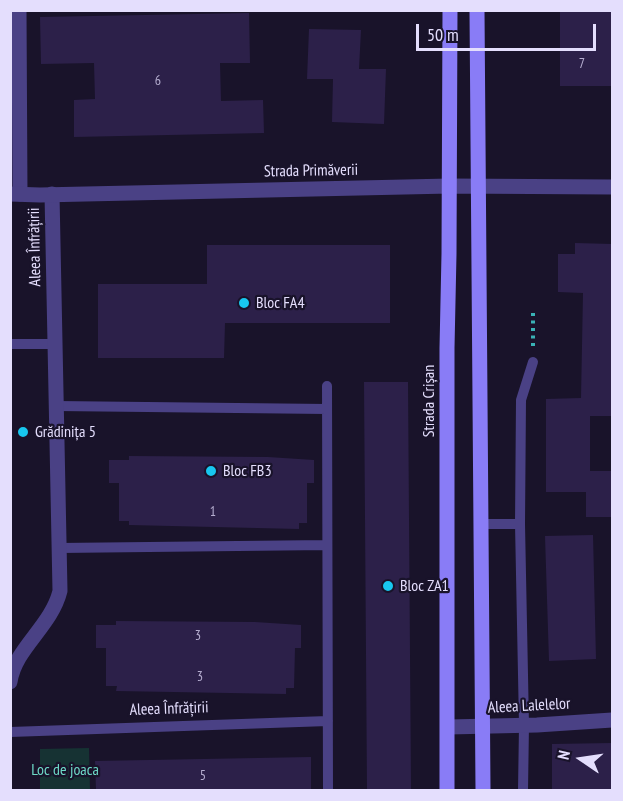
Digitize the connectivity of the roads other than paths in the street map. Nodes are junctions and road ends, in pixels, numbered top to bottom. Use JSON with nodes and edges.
{"nodes":[{"id":1,"x":19,"y":10,"type":"edge"},
{"id":2,"x":450,"y":10,"type":"edge"},
{"id":3,"x":477,"y":10,"type":"edge"},
{"id":4,"x":450,"y":186,"type":"junction"},
{"id":5,"x":478,"y":186,"type":"junction"},
{"id":6,"x":612,"y":188,"type":"edge"},
{"id":7,"x":15,"y":194,"type":"edge"},
{"id":8,"x":52,"y":194,"type":"junction"},
{"id":9,"x":10,"y":344,"type":"edge"},
{"id":10,"x":55,"y":344,"type":"junction"},
{"id":11,"x":533,"y":362,"type":"road end"},
{"id":12,"x":327,"y":386,"type":"dead end"},
{"id":13,"x":56,"y":406,"type":"junction"},
{"id":14,"x":327,"y":409,"type":"junction"},
{"id":15,"x":481,"y":524,"type":"junction"},
{"id":16,"x":520,"y":524,"type":"junction"},
{"id":17,"x":327,"y":545,"type":"junction"},
{"id":18,"x":59,"y":548,"type":"junction"},
{"id":19,"x":10,"y":682,"type":"edge"},
{"id":20,"x":612,"y":720,"type":"edge"},
{"id":21,"x":328,"y":721,"type":"junction"},
{"id":22,"x":524,"y":725,"type":"junction"},
{"id":23,"x":482,"y":726,"type":"junction"},
{"id":24,"x":448,"y":727,"type":"junction"},
{"id":25,"x":10,"y":732,"type":"edge"},
{"id":26,"x":328,"y":790,"type":"edge"},
{"id":27,"x":447,"y":790,"type":"edge"},
{"id":28,"x":483,"y":790,"type":"edge"},
{"id":29,"x":523,"y":790,"type":"edge"}],
"edges":[{"from":1,"to":7,"type":"street"},
{"from":2,"to":4,"type":"main road","name":"Strada Crișan"},
{"from":3,"to":5,"type":"main road"},
{"from":4,"to":5,"type":"street","name":"Strada Primăverii"},
{"from":4,"to":8,"type":"street","name":"Strada Primăverii"},
{"from":4,"to":24,"type":"main road","name":"Strada Crișan"},
{"from":5,"to":6,"type":"street","name":"Strada Primăverii"},
{"from":5,"to":15,"type":"main road"},
{"from":7,"to":8,"type":"street","name":"Strada Primăverii"},
{"from":8,"to":10,"type":"street","name":"Aleea Înfrățirii"},
{"from":9,"to":10,"type":"lane"},
{"from":10,"to":13,"type":"street","name":"Aleea Înfrățirii"},
{"from":11,"to":16,"type":"lane"},
{"from":12,"to":14,"type":"lane"},
{"from":13,"to":14,"type":"lane"},
{"from":13,"to":18,"type":"street","name":"Aleea Înfrățirii"},
{"from":14,"to":17,"type":"lane"},
{"from":15,"to":16,"type":"lane"},
{"from":15,"to":23,"type":"main road"},
{"from":16,"to":22,"type":"lane"},
{"from":17,"to":18,"type":"lane"},
{"from":17,"to":21,"type":"lane"},
{"from":18,"to":19,"type":"street","name":"Aleea Înfrățirii"},
{"from":20,"to":22,"type":"street","name":"Aleea Lalelelor"},
{"from":21,"to":25,"type":"lane","name":"Aleea Înfrățirii"},
{"from":21,"to":26,"type":"lane"},
{"from":22,"to":23,"type":"street","name":"Aleea Lalelelor"},
{"from":22,"to":29,"type":"lane"},
{"from":23,"to":24,"type":"street","name":"Aleea Lalelelor"},
{"from":23,"to":28,"type":"main road"},
{"from":24,"to":27,"type":"main road","name":"Strada Crișan"}]}
